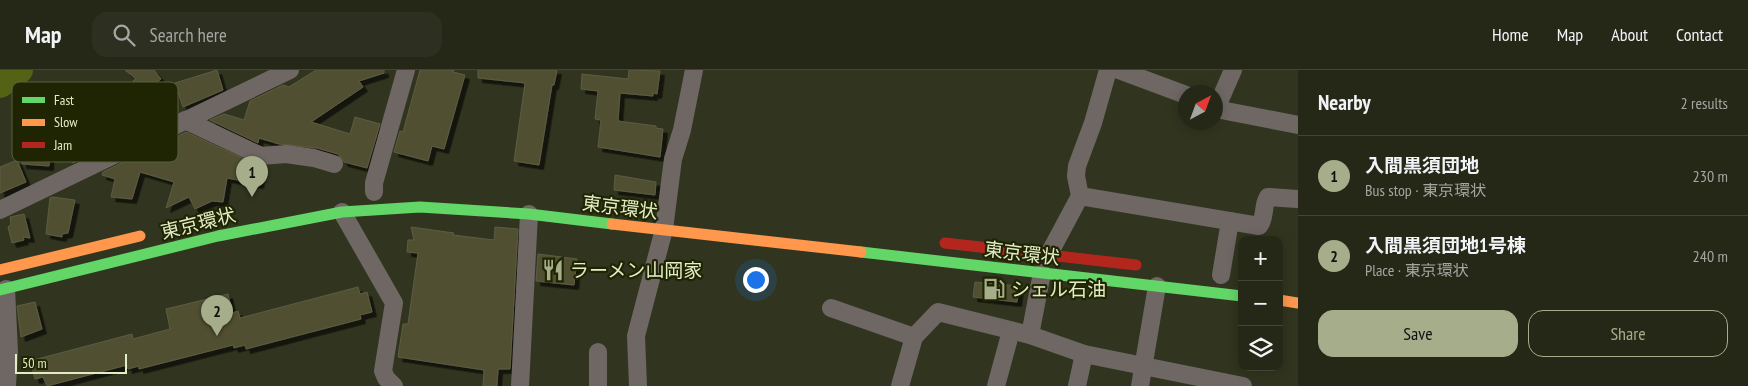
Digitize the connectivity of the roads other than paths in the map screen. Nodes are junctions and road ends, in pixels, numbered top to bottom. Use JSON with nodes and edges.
{"nodes":[{"id":1,"x":290,"y":70,"type":"edge"},
{"id":2,"x":406,"y":70,"type":"edge"},
{"id":3,"x":694,"y":70,"type":"edge"},
{"id":4,"x":1108,"y":70,"type":"edge"},
{"id":5,"x":1119,"y":70,"type":"edge"},
{"id":6,"x":1233,"y":70,"type":"edge"},
{"id":7,"x":1178,"y":92,"type":"edge"},
{"id":8,"x":1223,"y":93,"type":"edge"},
{"id":9,"x":1223,"y":110,"type":"edge"},
{"id":10,"x":185,"y":120,"type":"junction"},
{"id":11,"x":178,"y":123,"type":"edge"},
{"id":12,"x":1298,"y":125,"type":"edge"},
{"id":13,"x":99,"y":162,"type":"edge"},
{"id":14,"x":334,"y":164,"type":"dead end"},
{"id":15,"x":372,"y":192,"type":"dead end"},
{"id":16,"x":1080,"y":196,"type":"junction"},
{"id":17,"x":1298,"y":199,"type":"edge"},
{"id":18,"x":0,"y":210,"type":"edge"},
{"id":19,"x":342,"y":212,"type":"junction"},
{"id":20,"x":529,"y":214,"type":"junction"},
{"id":21,"x":666,"y":217,"type":"junction"},
{"id":22,"x":1230,"y":222,"type":"junction"},
{"id":23,"x":149,"y":234,"type":"dead end"},
{"id":24,"x":934,"y":242,"type":"dead end"},
{"id":25,"x":1049,"y":254,"type":"junction"},
{"id":26,"x":1151,"y":267,"type":"dead end"},
{"id":27,"x":0,"y":270,"type":"edge"},
{"id":28,"x":1042,"y":273,"type":"junction"},
{"id":29,"x":1223,"y":275,"type":"dead end"},
{"id":30,"x":1157,"y":286,"type":"junction"},
{"id":31,"x":3,"y":289,"type":"edge"},
{"id":32,"x":1238,"y":296,"type":"edge"},
{"id":33,"x":1283,"y":301,"type":"edge"},
{"id":34,"x":1298,"y":303,"type":"edge"},
{"id":35,"x":831,"y":308,"type":"dead end"},
{"id":36,"x":1011,"y":331,"type":"junction"},
{"id":37,"x":1030,"y":335,"type":"junction"},
{"id":38,"x":914,"y":337,"type":"junction"},
{"id":39,"x":598,"y":352,"type":"dead end"},
{"id":40,"x":1084,"y":354,"type":"junction"},
{"id":41,"x":1143,"y":366,"type":"junction"},
{"id":42,"x":1210,"y":383,"type":"edge"},
{"id":43,"x":7,"y":386,"type":"edge"},
{"id":44,"x":394,"y":386,"type":"edge"},
{"id":45,"x":520,"y":386,"type":"edge"},
{"id":46,"x":598,"y":386,"type":"edge"},
{"id":47,"x":638,"y":386,"type":"edge"},
{"id":48,"x":900,"y":386,"type":"edge"},
{"id":49,"x":996,"y":386,"type":"edge"},
{"id":50,"x":1077,"y":386,"type":"edge"},
{"id":51,"x":1140,"y":386,"type":"edge"},
{"id":52,"x":1242,"y":386,"type":"edge"}],
"edges":[{"from":1,"to":10,"type":"street"},
{"from":2,"to":15,"type":"street"},
{"from":3,"to":21,"type":"street"},
{"from":4,"to":16,"type":"street"},
{"from":5,"to":7,"type":"street"},
{"from":6,"to":8,"type":"street"},
{"from":9,"to":12,"type":"street"},
{"from":10,"to":11,"type":"street"},
{"from":10,"to":14,"type":"street"},
{"from":13,"to":18,"type":"street"},
{"from":16,"to":22,"type":"street"},
{"from":16,"to":25,"type":"street"},
{"from":17,"to":22,"type":"street"},
{"from":19,"to":20,"type":"highway","name":"東京環状"},
{"from":19,"to":31,"type":"highway","name":"東京環状"},
{"from":19,"to":44,"type":"street"},
{"from":20,"to":21,"type":"highway","name":"東京環状"},
{"from":20,"to":45,"type":"street"},
{"from":21,"to":28,"type":"highway","name":"東京環状"},
{"from":21,"to":47,"type":"street"},
{"from":22,"to":29,"type":"street"},
{"from":23,"to":27,"type":"highway","name":"東京環状"},
{"from":24,"to":25,"type":"highway","name":"東京環状"},
{"from":25,"to":26,"type":"highway","name":"東京環状"},
{"from":28,"to":30,"type":"highway","name":"東京環状"},
{"from":28,"to":37,"type":"street"},
{"from":30,"to":32,"type":"highway","name":"東京環状"},
{"from":30,"to":41,"type":"street"},
{"from":31,"to":43,"type":"street"},
{"from":33,"to":34,"type":"highway"},
{"from":35,"to":38,"type":"street"},
{"from":36,"to":37,"type":"street"},
{"from":36,"to":38,"type":"street"},
{"from":36,"to":49,"type":"street"},
{"from":37,"to":40,"type":"street"},
{"from":38,"to":48,"type":"street"},
{"from":39,"to":46,"type":"street"},
{"from":40,"to":41,"type":"street"},
{"from":40,"to":50,"type":"street"},
{"from":41,"to":42,"type":"street"},
{"from":41,"to":51,"type":"street"},
{"from":42,"to":52,"type":"street"}]}
